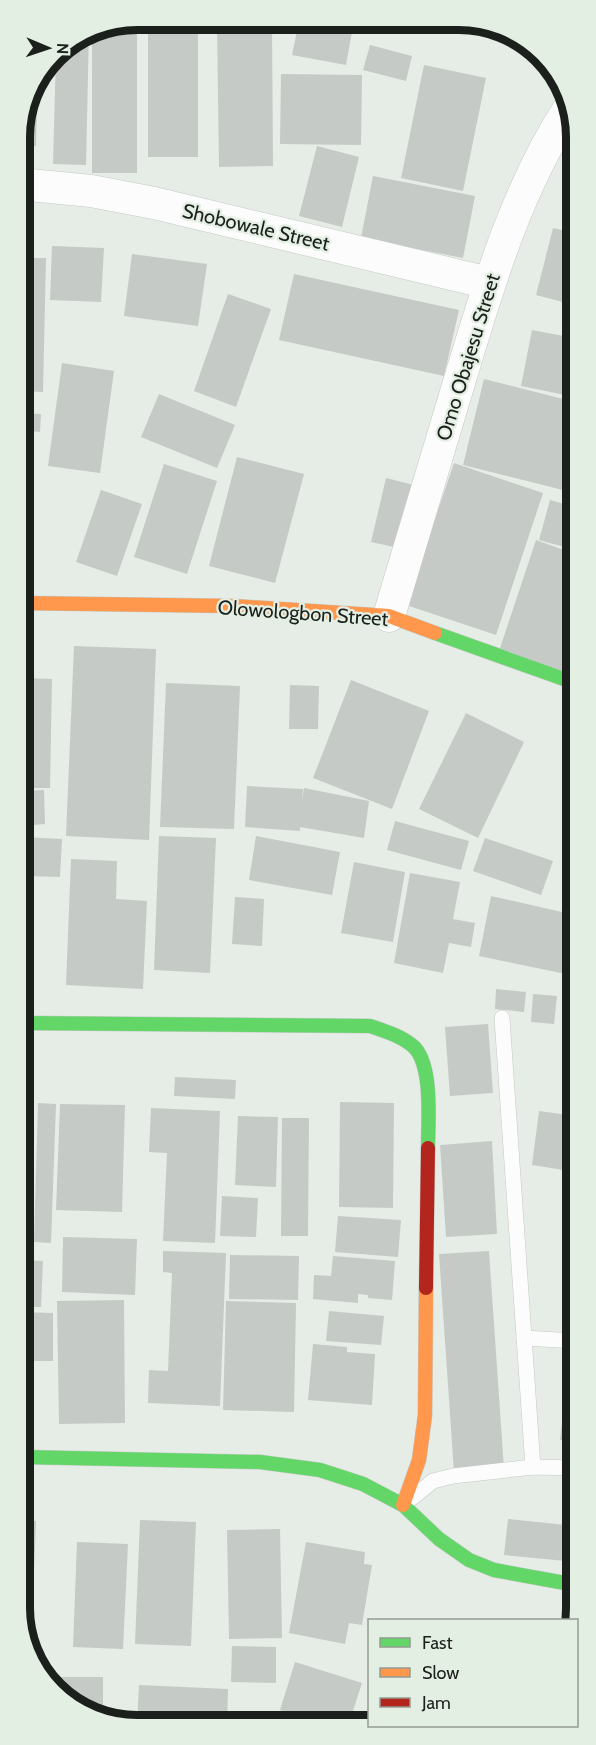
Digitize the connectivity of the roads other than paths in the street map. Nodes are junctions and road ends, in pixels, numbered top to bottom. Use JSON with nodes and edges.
{"nodes":[{"id":1,"x":564,"y":116,"type":"edge"},
{"id":2,"x":30,"y":185,"type":"edge"},
{"id":3,"x":489,"y":283,"type":"junction"},
{"id":4,"x":30,"y":603,"type":"edge"},
{"id":5,"x":389,"y":616,"type":"junction"},
{"id":6,"x":566,"y":680,"type":"edge"},
{"id":7,"x":502,"y":1018,"type":"dead end"},
{"id":8,"x":30,"y":1023,"type":"edge"},
{"id":9,"x":524,"y":1338,"type":"junction"},
{"id":10,"x":566,"y":1340,"type":"edge"},
{"id":11,"x":30,"y":1456,"type":"edge"},
{"id":12,"x":533,"y":1467,"type":"junction"},
{"id":13,"x":566,"y":1468,"type":"edge"},
{"id":14,"x":402,"y":1505,"type":"junction"},
{"id":15,"x":566,"y":1583,"type":"edge"}],
"edges":[{"from":1,"to":3,"type":"street","name":"Omo Obajesu Street"},
{"from":2,"to":3,"type":"street","name":"Shobowale Street"},
{"from":3,"to":5,"type":"street","name":"Omo Obajesu Street"},
{"from":4,"to":5,"type":"street","name":"Olowologbon Street"},
{"from":5,"to":6,"type":"street","name":"Olowologbon Street"},
{"from":7,"to":9,"type":"lane"},
{"from":8,"to":14,"type":"street"},
{"from":9,"to":10,"type":"lane"},
{"from":9,"to":12,"type":"lane"},
{"from":11,"to":14,"type":"street"},
{"from":12,"to":13,"type":"lane"},
{"from":12,"to":14,"type":"lane"},
{"from":14,"to":15,"type":"street"}]}
